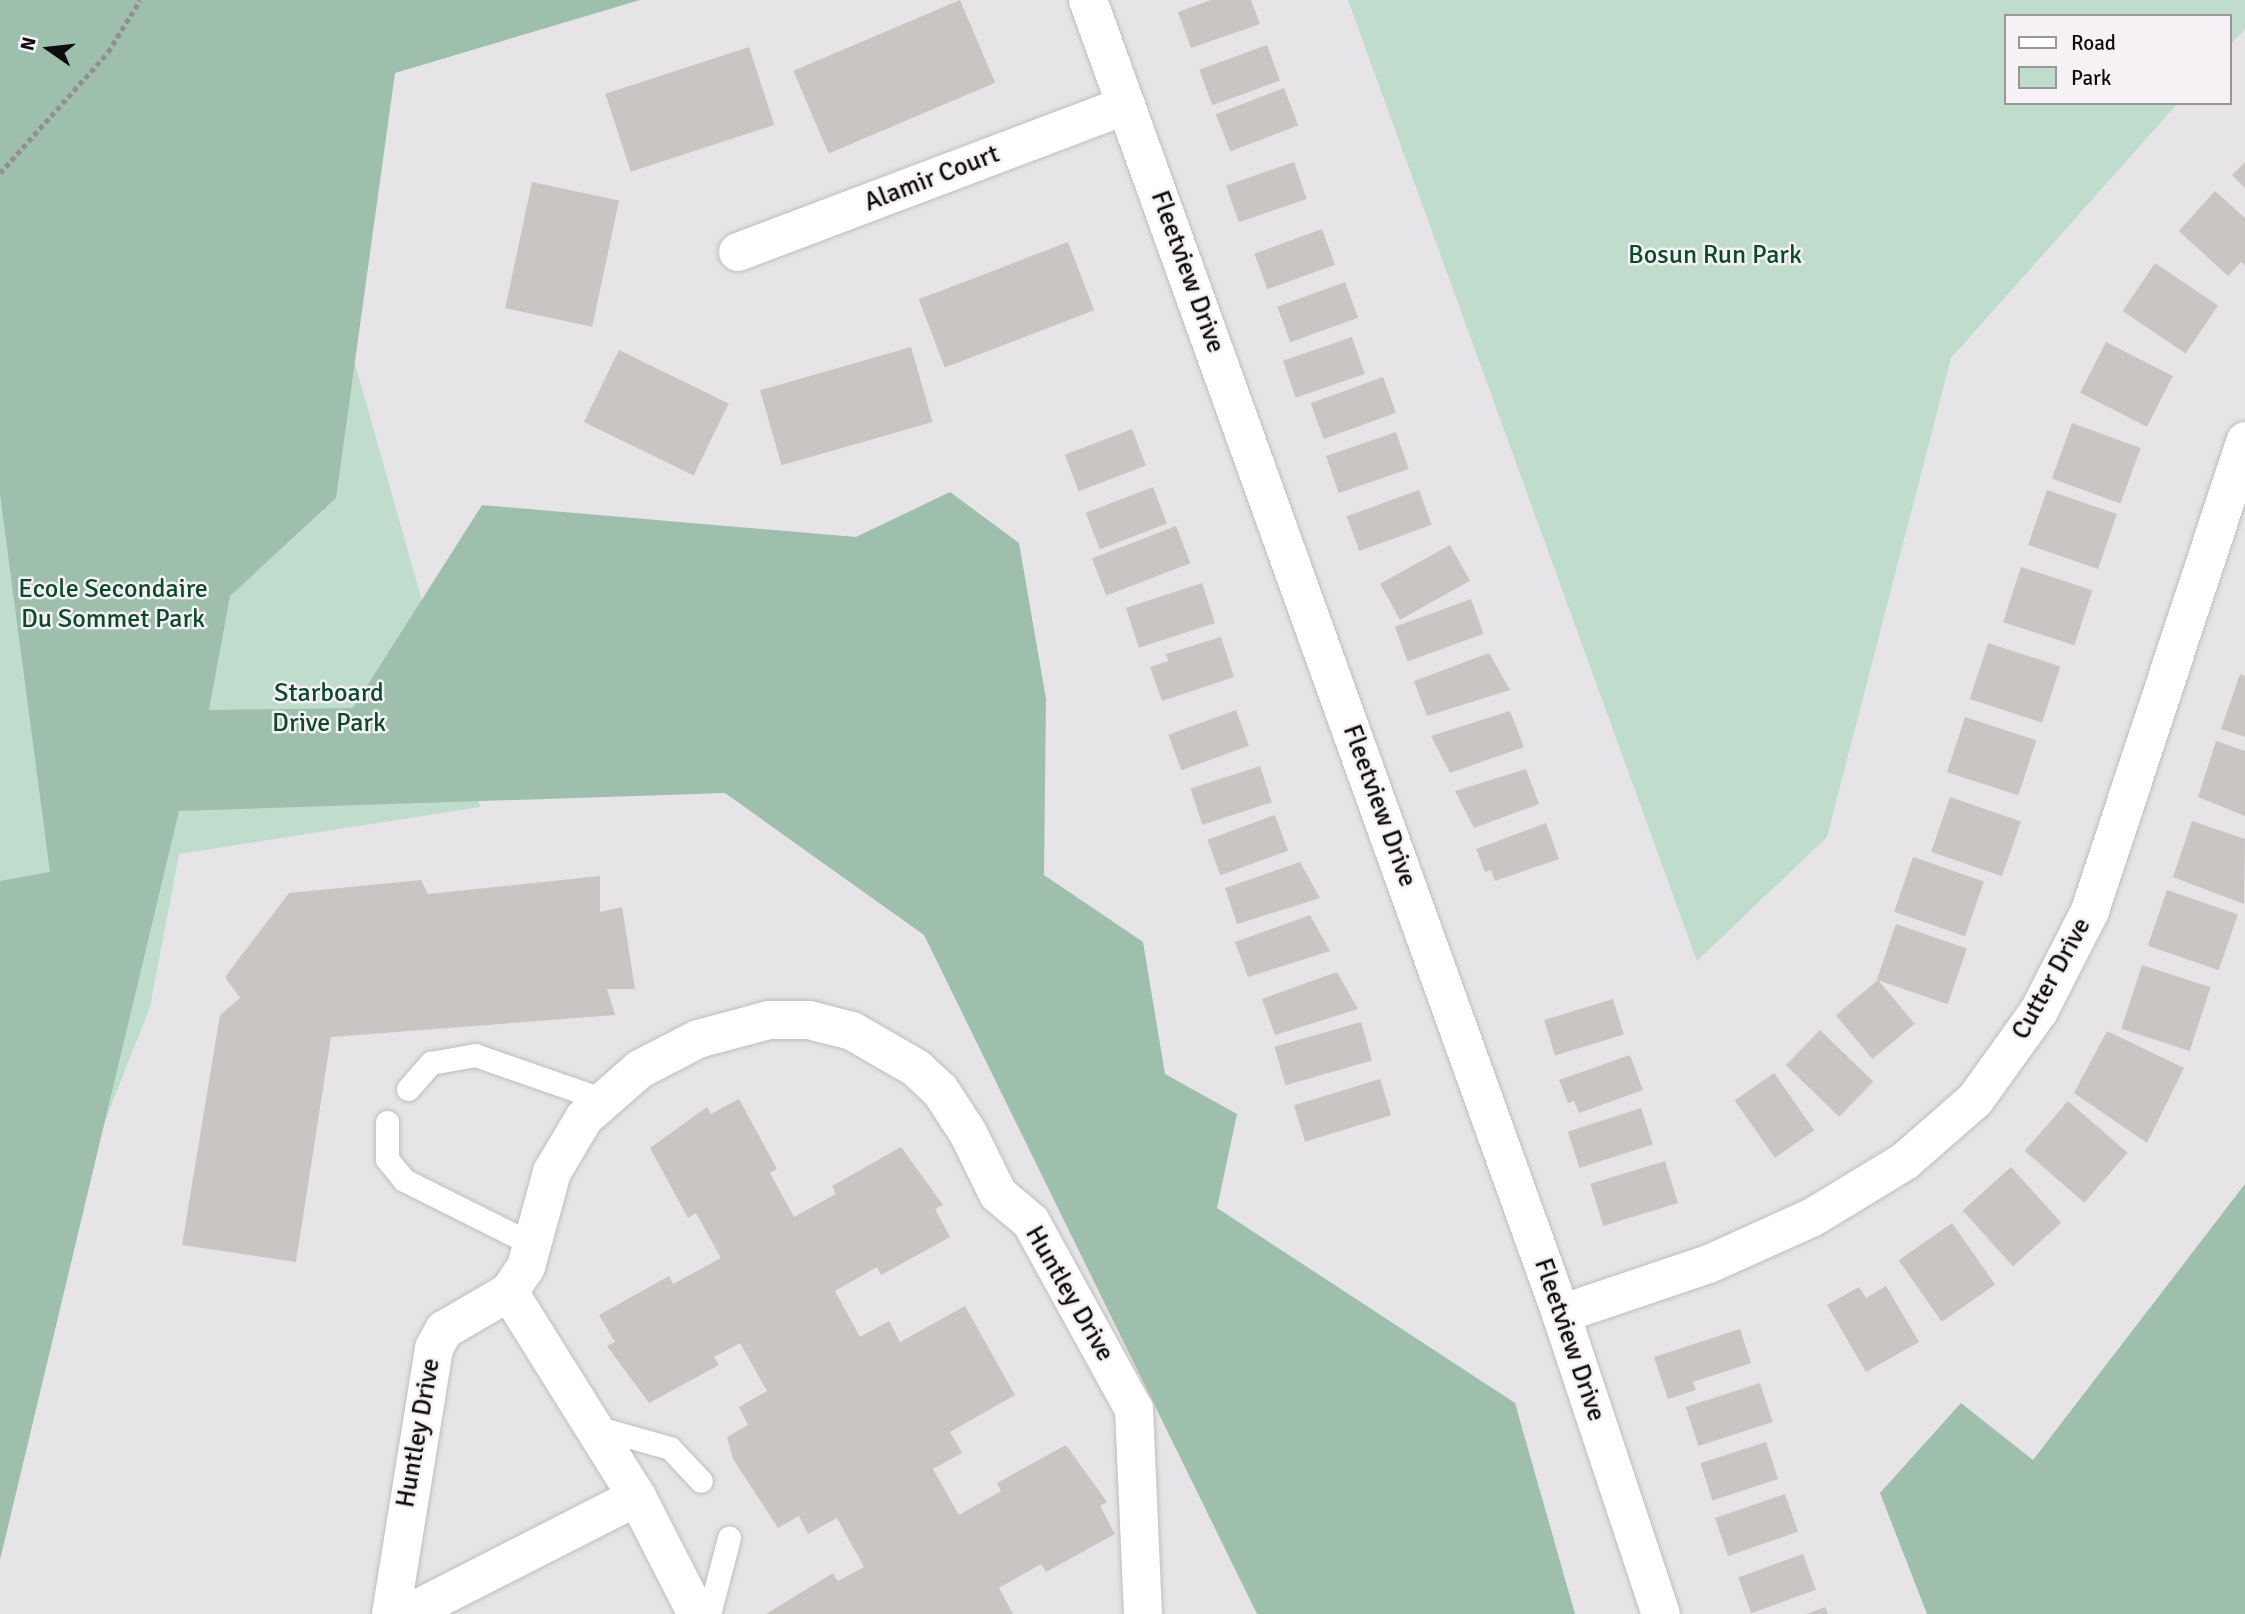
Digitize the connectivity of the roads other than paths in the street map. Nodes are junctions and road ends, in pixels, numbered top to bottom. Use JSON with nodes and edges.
{"nodes":[{"id":1,"x":1088,"y":0,"type":"edge"},
{"id":2,"x":1126,"y":105,"type":"junction"},
{"id":3,"x":738,"y":252,"type":"dead end"},
{"id":4,"x":2245,"y":441,"type":"edge"},
{"id":5,"x":408,"y":1089,"type":"dead end"},
{"id":6,"x":601,"y":1099,"type":"junction"},
{"id":7,"x":387,"y":1122,"type":"dead end"},
{"id":8,"x":532,"y":1244,"type":"junction"},
{"id":9,"x":509,"y":1292,"type":"junction"},
{"id":10,"x":1561,"y":1314,"type":"junction"},
{"id":11,"x":592,"y":1426,"type":"junction"},
{"id":12,"x":701,"y":1481,"type":"dead end"},
{"id":13,"x":637,"y":1497,"type":"junction"},
{"id":14,"x":729,"y":1538,"type":"dead end"},
{"id":15,"x":1650,"y":1611,"type":"edge"},
{"id":16,"x":391,"y":1614,"type":"edge"},
{"id":17,"x":407,"y":1614,"type":"edge"},
{"id":18,"x":697,"y":1614,"type":"edge"},
{"id":19,"x":709,"y":1614,"type":"edge"},
{"id":20,"x":1143,"y":1614,"type":"edge"}],
"edges":[{"from":1,"to":2,"type":"street","name":"Fleetview Drive"},
{"from":2,"to":3,"type":"street","name":"Alamir Court"},
{"from":2,"to":10,"type":"street","name":"Fleetview Drive"},
{"from":4,"to":10,"type":"street","name":"Cutter Drive"},
{"from":5,"to":6,"type":"lane"},
{"from":6,"to":8,"type":"street","name":"Huntley Drive"},
{"from":6,"to":20,"type":"street","name":"Huntley Drive"},
{"from":7,"to":8,"type":"lane"},
{"from":8,"to":9,"type":"street","name":"Huntley Drive"},
{"from":9,"to":11,"type":"street"},
{"from":9,"to":16,"type":"street","name":"Huntley Drive"},
{"from":10,"to":15,"type":"street","name":"Fleetview Drive"},
{"from":11,"to":12,"type":"lane"},
{"from":11,"to":13,"type":"street"},
{"from":13,"to":17,"type":"street"},
{"from":13,"to":18,"type":"street"},
{"from":14,"to":19,"type":"lane"}]}
